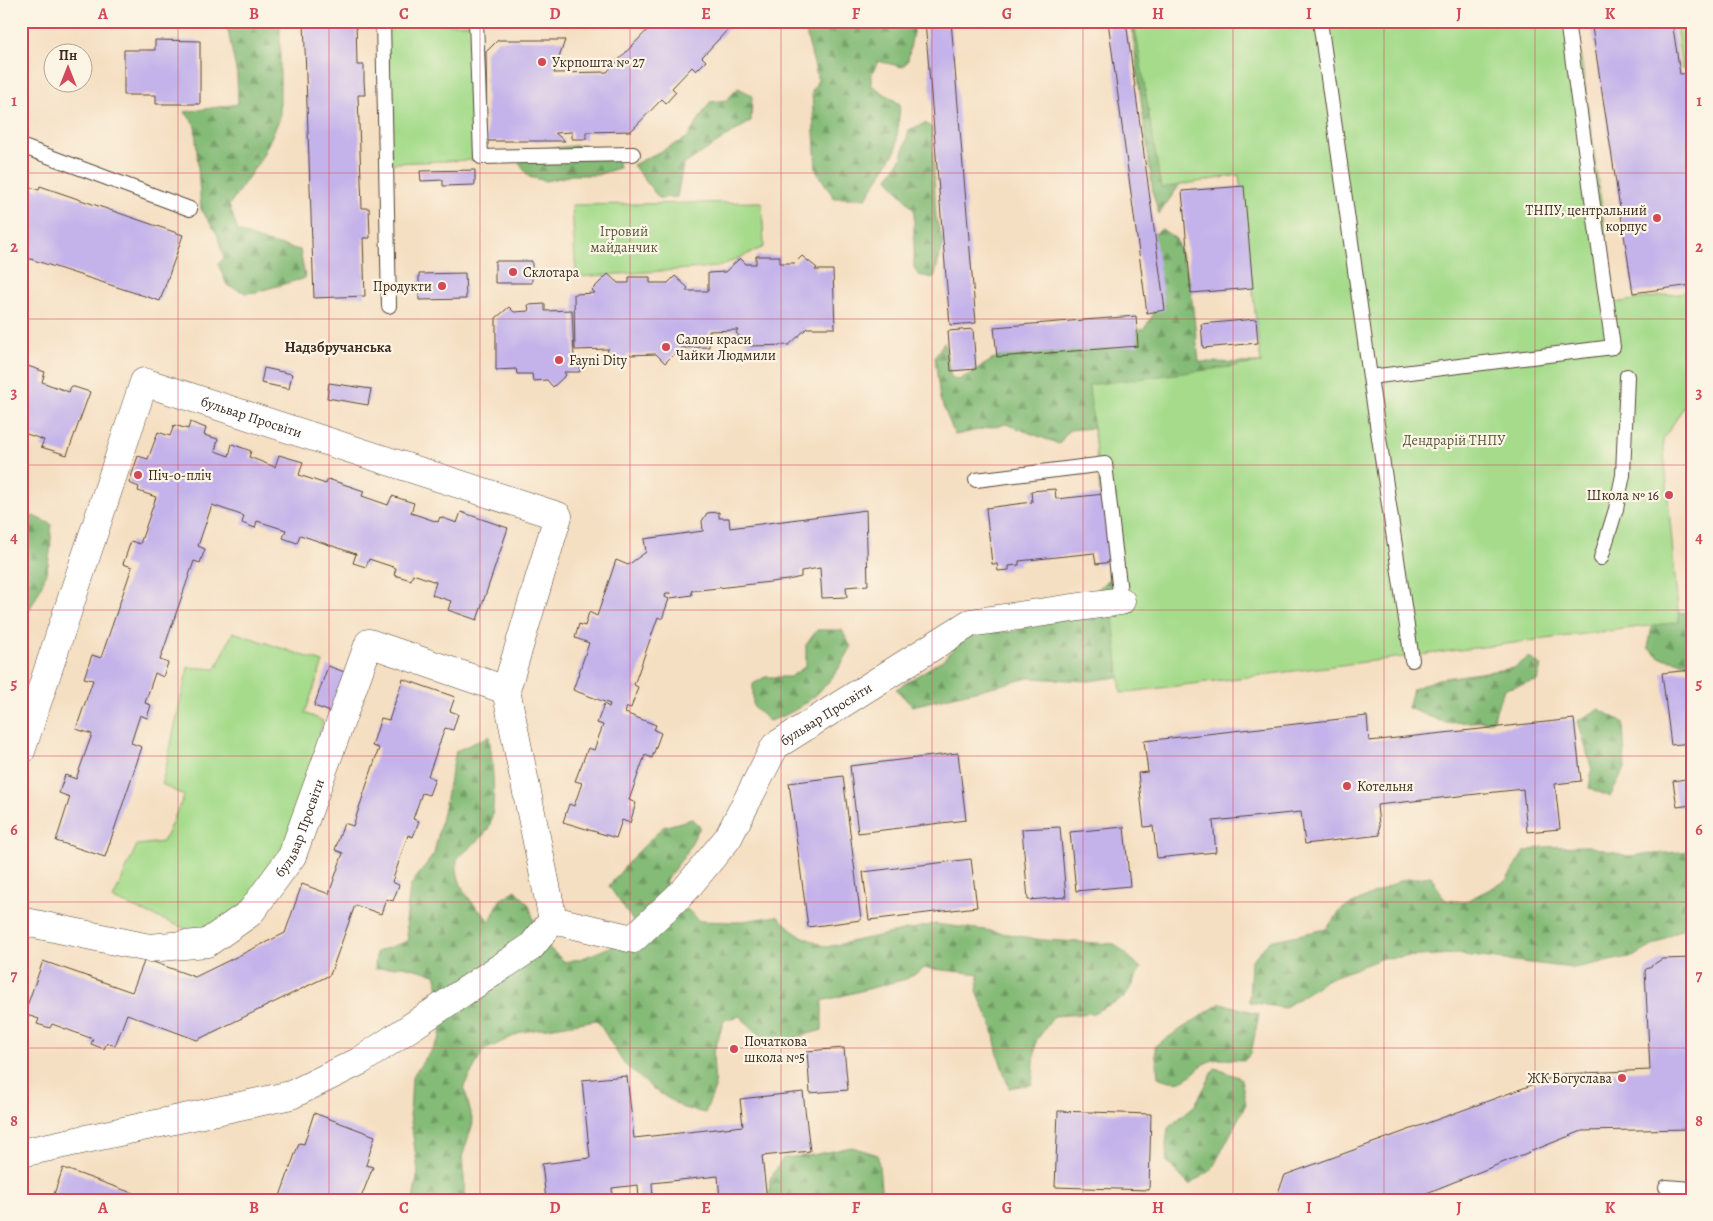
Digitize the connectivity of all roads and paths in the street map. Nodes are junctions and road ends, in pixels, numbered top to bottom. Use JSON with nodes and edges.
{"nodes":[{"id":1,"x":383,"y":21,"type":"edge"},
{"id":2,"x":476,"y":21,"type":"edge"},
{"id":3,"x":1320,"y":21,"type":"edge"},
{"id":4,"x":1567,"y":21,"type":"edge"},
{"id":5,"x":21,"y":146,"type":"edge"},
{"id":6,"x":633,"y":154,"type":"dead end"},
{"id":7,"x":190,"y":209,"type":"dead end"},
{"id":8,"x":389,"y":306,"type":"dead end"},
{"id":9,"x":1627,"y":376,"type":"dead end"},
{"id":10,"x":1370,"y":377,"type":"junction"},
{"id":11,"x":976,"y":480,"type":"dead end"},
{"id":12,"x":1601,"y":558,"type":"dead end"},
{"id":13,"x":1122,"y":601,"type":"joint"},
{"id":14,"x":1412,"y":660,"type":"dead end"},
{"id":15,"x":506,"y":690,"type":"junction"},
{"id":16,"x":21,"y":751,"type":"edge"},
{"id":17,"x":553,"y":920,"type":"junction"},
{"id":18,"x":21,"y":921,"type":"edge"},
{"id":19,"x":21,"y":1152,"type":"edge"},
{"id":20,"x":1666,"y":1187,"type":"dead end"},
{"id":21,"x":1692,"y":1188,"type":"edge"}],
"edges":[{"from":1,"to":8,"type":"lane"},
{"from":2,"to":6,"type":"lane"},
{"from":3,"to":10,"type":"lane"},
{"from":4,"to":10,"type":"lane"},
{"from":5,"to":7,"type":"lane"},
{"from":9,"to":12,"type":"lane"},
{"from":10,"to":14,"type":"lane"},
{"from":11,"to":13,"type":"lane"},
{"from":13,"to":17,"type":"street","name":"бульвар Просвіти"},
{"from":15,"to":16,"type":"street","name":"бульвар Просвіти"},
{"from":15,"to":17,"type":"street","name":"бульвар Просвіти"},
{"from":15,"to":18,"type":"street","name":"бульвар Просвіти"},
{"from":17,"to":19,"type":"street"},
{"from":20,"to":21,"type":"lane"}]}
